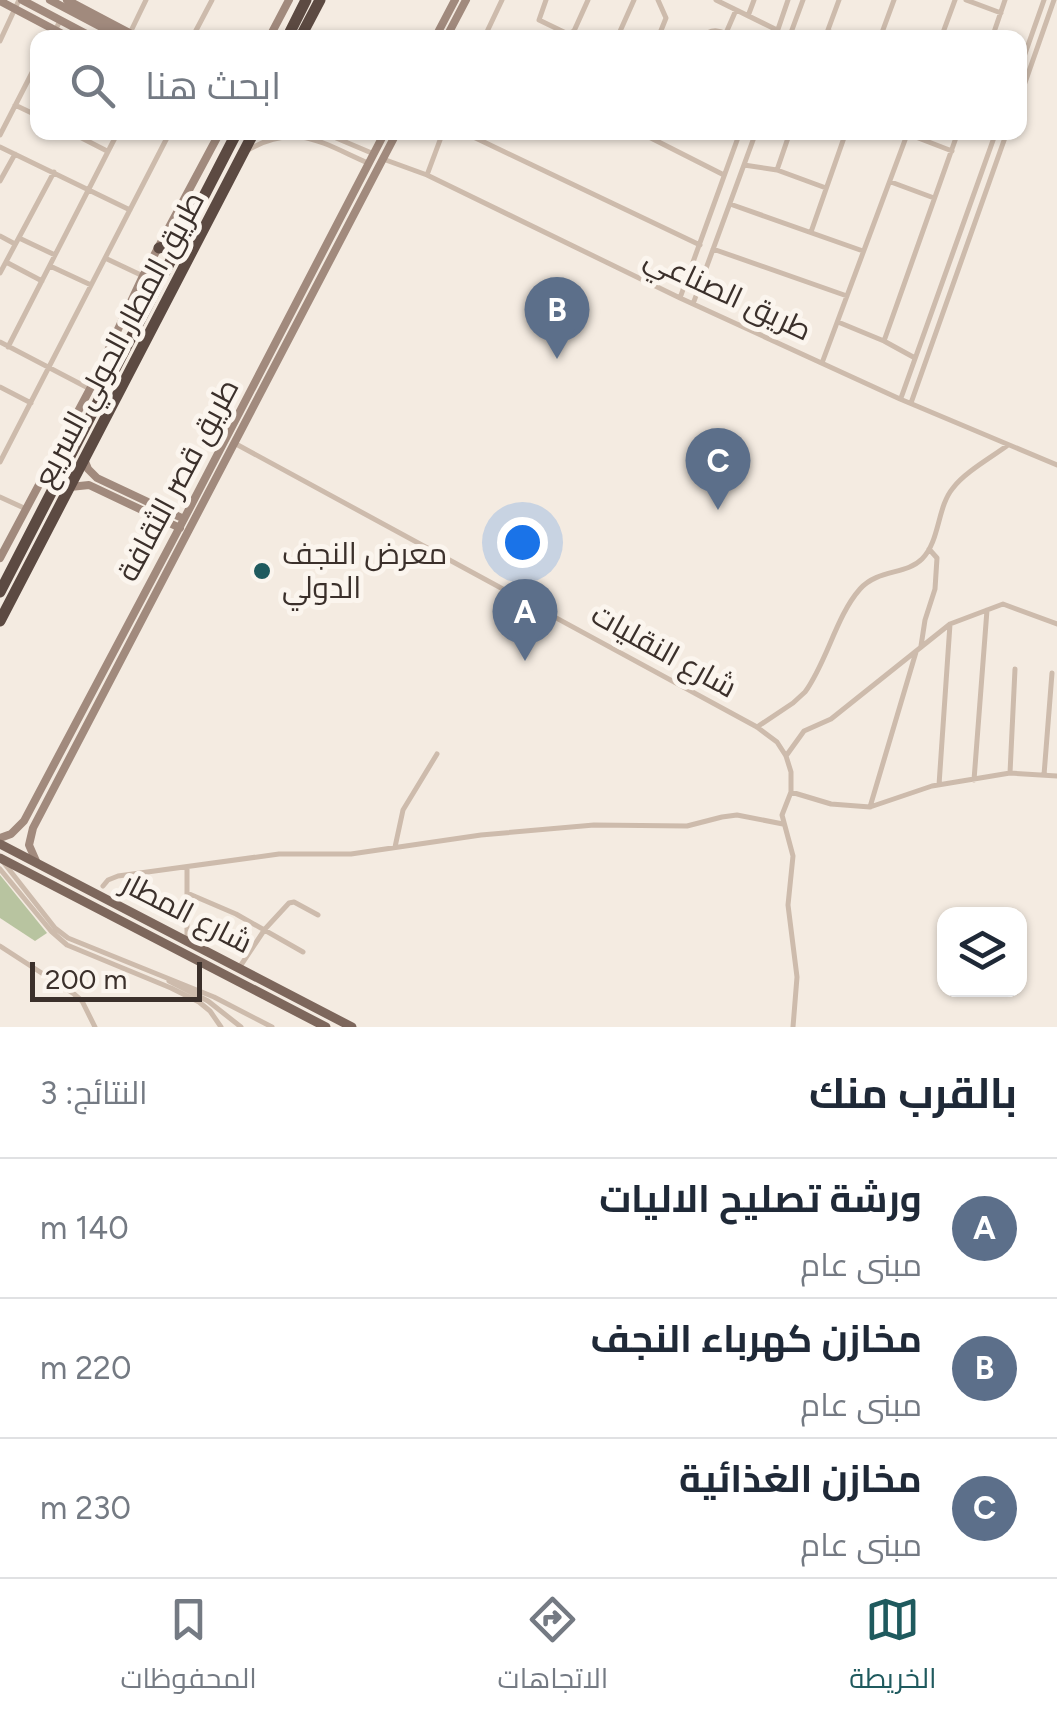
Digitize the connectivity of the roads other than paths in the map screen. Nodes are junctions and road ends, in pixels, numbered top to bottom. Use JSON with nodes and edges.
{"nodes":[{"id":1,"x":50,"y":0,"type":"edge"},
{"id":2,"x":146,"y":0,"type":"edge"},
{"id":3,"x":212,"y":0,"type":"edge"},
{"id":4,"x":289,"y":0,"type":"edge"},
{"id":5,"x":306,"y":0,"type":"edge"},
{"id":6,"x":320,"y":0,"type":"edge"},
{"id":7,"x":455,"y":0,"type":"edge"},
{"id":8,"x":466,"y":0,"type":"edge"},
{"id":9,"x":502,"y":0,"type":"edge"},
{"id":10,"x":546,"y":0,"type":"edge"},
{"id":11,"x":588,"y":0,"type":"edge"},
{"id":12,"x":634,"y":0,"type":"edge"},
{"id":13,"x":658,"y":0,"type":"edge"},
{"id":14,"x":716,"y":0,"type":"edge"},
{"id":15,"x":754,"y":0,"type":"edge"},
{"id":16,"x":788,"y":0,"type":"edge"},
{"id":17,"x":803,"y":0,"type":"edge"},
{"id":18,"x":838,"y":0,"type":"edge"},
{"id":19,"x":892,"y":0,"type":"edge"},
{"id":20,"x":954,"y":0,"type":"edge"},
{"id":21,"x":966,"y":0,"type":"edge"},
{"id":22,"x":1005,"y":0,"type":"edge"},
{"id":23,"x":1044,"y":0,"type":"edge"},
{"id":24,"x":1054,"y":0,"type":"edge"},
{"id":25,"x":0,"y":1,"type":"edge"},
{"id":26,"x":70,"y":1,"type":"edge"},
{"id":27,"x":18,"y":3,"type":"edge"},
{"id":28,"x":736,"y":10,"type":"junction"},
{"id":29,"x":1001,"y":12,"type":"junction"},
{"id":30,"x":748,"y":16,"type":"junction"},
{"id":31,"x":60,"y":21,"type":"junction"},
{"id":32,"x":48,"y":30,"type":"edge"},
{"id":33,"x":55,"y":30,"type":"edge"},
{"id":34,"x":78,"y":30,"type":"edge"},
{"id":35,"x":117,"y":30,"type":"edge"},
{"id":36,"x":120,"y":30,"type":"edge"},
{"id":37,"x":133,"y":30,"type":"edge"},
{"id":38,"x":196,"y":30,"type":"edge"},
{"id":39,"x":273,"y":30,"type":"edge"},
{"id":40,"x":291,"y":30,"type":"edge"},
{"id":41,"x":304,"y":30,"type":"edge"},
{"id":42,"x":439,"y":30,"type":"edge"},
{"id":43,"x":450,"y":30,"type":"edge"},
{"id":44,"x":488,"y":30,"type":"edge"},
{"id":45,"x":560,"y":30,"type":"edge"},
{"id":46,"x":574,"y":30,"type":"edge"},
{"id":47,"x":621,"y":30,"type":"edge"},
{"id":48,"x":661,"y":30,"type":"edge"},
{"id":49,"x":730,"y":30,"type":"edge"},
{"id":50,"x":770,"y":30,"type":"edge"},
{"id":51,"x":777,"y":30,"type":"edge"},
{"id":52,"x":792,"y":30,"type":"edge"},
{"id":53,"x":827,"y":30,"type":"edge"},
{"id":54,"x":883,"y":30,"type":"edge"},
{"id":55,"x":944,"y":30,"type":"edge"},
{"id":56,"x":995,"y":30,"type":"edge"},
{"id":57,"x":0,"y":41,"type":"edge"},
{"id":58,"x":1027,"y":48,"type":"edge"},
{"id":59,"x":1027,"y":77,"type":"edge"},
{"id":60,"x":30,"y":80,"type":"edge"},
{"id":61,"x":15,"y":105,"type":"junction"},
{"id":62,"x":30,"y":113,"type":"edge"},
{"id":63,"x":0,"y":135,"type":"edge"},
{"id":64,"x":86,"y":140,"type":"edge"},
{"id":65,"x":114,"y":140,"type":"edge"},
{"id":66,"x":166,"y":140,"type":"edge"},
{"id":67,"x":216,"y":140,"type":"edge"},
{"id":68,"x":233,"y":140,"type":"edge"},
{"id":69,"x":250,"y":140,"type":"edge"},
{"id":70,"x":266,"y":140,"type":"edge"},
{"id":71,"x":310,"y":140,"type":"edge"},
{"id":72,"x":341,"y":140,"type":"edge"},
{"id":73,"x":382,"y":140,"type":"edge"},
{"id":74,"x":392,"y":140,"type":"edge"},
{"id":75,"x":440,"y":140,"type":"edge"},
{"id":76,"x":480,"y":140,"type":"edge"},
{"id":77,"x":654,"y":140,"type":"edge"},
{"id":78,"x":737,"y":140,"type":"edge"},
{"id":79,"x":753,"y":140,"type":"edge"},
{"id":80,"x":787,"y":140,"type":"edge"},
{"id":81,"x":843,"y":140,"type":"edge"},
{"id":82,"x":906,"y":140,"type":"edge"},
{"id":83,"x":925,"y":140,"type":"edge"},
{"id":84,"x":955,"y":140,"type":"edge"},
{"id":85,"x":1004,"y":140,"type":"edge"},
{"id":86,"x":993,"y":142,"type":"joint"},
{"id":87,"x":1002,"y":146,"type":"junction"},
{"id":88,"x":0,"y":147,"type":"edge"},
{"id":89,"x":245,"y":151,"type":"junction"},
{"id":90,"x":952,"y":151,"type":"junction"},
{"id":91,"x":108,"y":152,"type":"junction"},
{"id":92,"x":15,"y":154,"type":"junction"},
{"id":93,"x":378,"y":156,"type":"junction"},
{"id":94,"x":368,"y":164,"type":"junction"},
{"id":95,"x":744,"y":165,"type":"junction"},
{"id":96,"x":777,"y":170,"type":"junction"},
{"id":97,"x":54,"y":172,"type":"junction"},
{"id":98,"x":428,"y":175,"type":"junction"},
{"id":99,"x":724,"y":176,"type":"junction"},
{"id":100,"x":0,"y":181,"type":"edge"},
{"id":101,"x":891,"y":182,"type":"junction"},
{"id":102,"x":826,"y":188,"type":"junction"},
{"id":103,"x":89,"y":190,"type":"junction"},
{"id":104,"x":934,"y":198,"type":"junction"},
{"id":105,"x":730,"y":204,"type":"junction"},
{"id":106,"x":130,"y":210,"type":"junction"},
{"id":107,"x":810,"y":232,"type":"junction"},
{"id":108,"x":0,"y":236,"type":"edge"},
{"id":109,"x":335,"y":239,"type":"junction"},
{"id":110,"x":17,"y":241,"type":"junction"},
{"id":111,"x":180,"y":242,"type":"junction"},
{"id":112,"x":700,"y":245,"type":"junction"},
{"id":113,"x":159,"y":248,"type":"junction"},
{"id":114,"x":713,"y":249,"type":"junction"},
{"id":115,"x":862,"y":251,"type":"junction"},
{"id":116,"x":56,"y":255,"type":"junction"},
{"id":117,"x":105,"y":258,"type":"junction"},
{"id":118,"x":6,"y":262,"type":"junction"},
{"id":119,"x":50,"y":266,"type":"junction"},
{"id":120,"x":0,"y":273,"type":"edge"},
{"id":121,"x":143,"y":276,"type":"junction"},
{"id":122,"x":944,"y":277,"type":"junction"},
{"id":123,"x":42,"y":280,"type":"junction"},
{"id":124,"x":955,"y":280,"type":"junction"},
{"id":125,"x":91,"y":285,"type":"junction"},
{"id":126,"x":847,"y":296,"type":"junction"},
{"id":127,"x":680,"y":298,"type":"junction"},
{"id":128,"x":693,"y":304,"type":"junction"},
{"id":129,"x":838,"y":322,"type":"junction"},
{"id":130,"x":884,"y":341,"type":"junction"},
{"id":131,"x":0,"y":342,"type":"edge"},
{"id":132,"x":8,"y":347,"type":"junction"},
{"id":133,"x":915,"y":358,"type":"junction"},
{"id":134,"x":822,"y":363,"type":"junction"},
{"id":135,"x":48,"y":367,"type":"junction"},
{"id":136,"x":0,"y":386,"type":"edge"},
{"id":137,"x":90,"y":389,"type":"junction"},
{"id":138,"x":900,"y":398,"type":"junction"},
{"id":139,"x":30,"y":402,"type":"junction"},
{"id":140,"x":911,"y":403,"type":"junction"},
{"id":141,"x":91,"y":415,"type":"junction"},
{"id":142,"x":102,"y":424,"type":"junction"},
{"id":143,"x":233,"y":443,"type":"junction"},
{"id":144,"x":76,"y":444,"type":"junction"},
{"id":145,"x":1008,"y":445,"type":"junction"},
{"id":146,"x":86,"y":455,"type":"junction"},
{"id":147,"x":0,"y":462,"type":"edge"},
{"id":148,"x":1057,"y":465,"type":"edge"},
{"id":149,"x":92,"y":475,"type":"junction"},
{"id":150,"x":89,"y":485,"type":"junction"},
{"id":151,"x":70,"y":488,"type":"junction"},
{"id":152,"x":0,"y":497,"type":"edge"},
{"id":153,"x":26,"y":510,"type":"junction"},
{"id":154,"x":182,"y":524,"type":"junction"},
{"id":155,"x":929,"y":549,"type":"junction"},
{"id":156,"x":0,"y":558,"type":"edge"},
{"id":157,"x":0,"y":592,"type":"edge"},
{"id":158,"x":988,"y":610,"type":"junction"},
{"id":159,"x":0,"y":622,"type":"edge"},
{"id":160,"x":950,"y":624,"type":"junction"},
{"id":161,"x":1057,"y":624,"type":"edge"},
{"id":162,"x":918,"y":650,"type":"junction"},
{"id":163,"x":1015,"y":670,"type":"dead end"},
{"id":164,"x":1052,"y":673,"type":"dead end"},
{"id":165,"x":1053,"y":700,"type":"edge"},
{"id":166,"x":757,"y":728,"type":"junction"},
{"id":167,"x":437,"y":754,"type":"dead end"},
{"id":168,"x":786,"y":756,"type":"junction"},
{"id":169,"x":1010,"y":773,"type":"junction"},
{"id":170,"x":1044,"y":775,"type":"junction"},
{"id":171,"x":1057,"y":776,"type":"edge"},
{"id":172,"x":974,"y":780,"type":"junction"},
{"id":173,"x":938,"y":785,"type":"junction"},
{"id":174,"x":791,"y":792,"type":"junction"},
{"id":175,"x":870,"y":806,"type":"junction"},
{"id":176,"x":783,"y":824,"type":"junction"},
{"id":177,"x":0,"y":841,"type":"edge"},
{"id":178,"x":395,"y":847,"type":"junction"},
{"id":179,"x":0,"y":858,"type":"edge"},
{"id":180,"x":37,"y":862,"type":"junction"},
{"id":181,"x":187,"y":867,"type":"junction"},
{"id":182,"x":0,"y":869,"type":"edge"},
{"id":183,"x":103,"y":886,"type":"dead end"},
{"id":184,"x":187,"y":893,"type":"junction"},
{"id":185,"x":318,"y":915,"type":"dead end"},
{"id":186,"x":265,"y":929,"type":"junction"},
{"id":187,"x":173,"y":934,"type":"junction"},
{"id":188,"x":191,"y":943,"type":"junction"},
{"id":189,"x":0,"y":946,"type":"edge"},
{"id":190,"x":168,"y":946,"type":"junction"},
{"id":191,"x":303,"y":952,"type":"dead end"},
{"id":192,"x":190,"y":957,"type":"junction"},
{"id":193,"x":239,"y":968,"type":"junction"},
{"id":194,"x":167,"y":979,"type":"junction"},
{"id":195,"x":227,"y":1004,"type":"junction"},
{"id":196,"x":222,"y":1012,"type":"junction"},
{"id":197,"x":95,"y":1027,"type":"edge"},
{"id":198,"x":220,"y":1027,"type":"edge"},
{"id":199,"x":242,"y":1027,"type":"edge"},
{"id":200,"x":272,"y":1027,"type":"edge"},
{"id":201,"x":326,"y":1027,"type":"edge"},
{"id":202,"x":352,"y":1027,"type":"edge"},
{"id":203,"x":794,"y":1027,"type":"edge"}],
"edges":[{"from":1,"to":35,"type":"street"},
{"from":2,"to":37,"type":"street"},
{"from":3,"to":38,"type":"street"},
{"from":4,"to":39,"type":"street"},
{"from":5,"to":40,"type":"highway"},
{"from":6,"to":41,"type":"highway"},
{"from":7,"to":42,"type":"street"},
{"from":8,"to":43,"type":"street"},
{"from":9,"to":44,"type":"street"},
{"from":10,"to":45,"type":"street"},
{"from":11,"to":46,"type":"street"},
{"from":12,"to":47,"type":"street"},
{"from":13,"to":48,"type":"street"},
{"from":14,"to":28,"type":"street"},
{"from":15,"to":30,"type":"street"},
{"from":16,"to":51,"type":"street"},
{"from":17,"to":52,"type":"street"},
{"from":18,"to":53,"type":"street"},
{"from":19,"to":54,"type":"street"},
{"from":20,"to":55,"type":"street"},
{"from":21,"to":29,"type":"street"},
{"from":22,"to":29,"type":"street"},
{"from":23,"to":58,"type":"street"},
{"from":24,"to":59,"type":"street"},
{"from":25,"to":27,"type":"street"},
{"from":26,"to":36,"type":"street"},
{"from":27,"to":31,"type":"street"},
{"from":27,"to":32,"type":"street"},
{"from":27,"to":57,"type":"street"},
{"from":28,"to":30,"type":"street"},
{"from":28,"to":49,"type":"street"},
{"from":29,"to":56,"type":"street"},
{"from":30,"to":50,"type":"street"},
{"from":31,"to":33,"type":"street"},
{"from":31,"to":34,"type":"street"},
{"from":60,"to":61,"type":"street"},
{"from":61,"to":62,"type":"street"},
{"from":61,"to":63,"type":"street"},
{"from":64,"to":91,"type":"street"},
{"from":65,"to":91,"type":"street"},
{"from":66,"to":106,"type":"street"},
{"from":67,"to":113,"type":"street"},
{"from":68,"to":111,"type":"highway","name":"طريق المطار الحولي السريع"},
{"from":69,"to":89,"type":"highway","name":"طريق المطار الحولي السريع"},
{"from":70,"to":89,"type":"street"},
{"from":71,"to":94,"type":"street"},
{"from":72,"to":93,"type":"street","name":"طريق الصناعي"},
{"from":73,"to":93,"type":"street","name":"طريق قصر الثقافة"},
{"from":74,"to":93,"type":"street"},
{"from":75,"to":98,"type":"street"},
{"from":76,"to":112,"type":"street"},
{"from":77,"to":99,"type":"street"},
{"from":78,"to":99,"type":"street"},
{"from":79,"to":95,"type":"street"},
{"from":80,"to":96,"type":"street"},
{"from":81,"to":102,"type":"street"},
{"from":82,"to":101,"type":"street"},
{"from":83,"to":90,"type":"street"},
{"from":84,"to":90,"type":"street"},
{"from":85,"to":87,"type":"street"},
{"from":86,"to":87,"type":"street"},
{"from":86,"to":122,"type":"street"},
{"from":87,"to":124,"type":"street"},
{"from":88,"to":92,"type":"street"},
{"from":89,"to":142,"type":"highway","name":"طريق المطار الحولي السريع"},
{"from":90,"to":104,"type":"street"},
{"from":91,"to":103,"type":"street"},
{"from":92,"to":97,"type":"street"},
{"from":92,"to":100,"type":"street"},
{"from":93,"to":94,"type":"street","name":"طريق قصر الثقافة"},
{"from":93,"to":98,"type":"street","name":"طريق الصناعي"},
{"from":93,"to":109,"type":"street","name":"طريق قصر الثقافة"},
{"from":94,"to":109,"type":"street","name":"طريق قصر الثقافة"},
{"from":95,"to":96,"type":"street"},
{"from":95,"to":105,"type":"street"},
{"from":96,"to":102,"type":"street"},
{"from":97,"to":103,"type":"street"},
{"from":97,"to":110,"type":"street"},
{"from":98,"to":127,"type":"street","name":"طريق الصناعي"},
{"from":99,"to":112,"type":"street"},
{"from":101,"to":104,"type":"street"},
{"from":101,"to":115,"type":"street"},
{"from":102,"to":107,"type":"street"},
{"from":103,"to":106,"type":"street"},
{"from":103,"to":116,"type":"street"},
{"from":104,"to":130,"type":"street"},
{"from":105,"to":107,"type":"street"},
{"from":105,"to":114,"type":"street"},
{"from":106,"to":117,"type":"street"},
{"from":107,"to":115,"type":"street"},
{"from":108,"to":110,"type":"street"},
{"from":109,"to":143,"type":"street","name":"طريق قصر الثقافة"},
{"from":109,"to":154,"type":"street","name":"طريق قصر الثقافة"},
{"from":110,"to":116,"type":"street"},
{"from":110,"to":118,"type":"street"},
{"from":111,"to":113,"type":"highway"},
{"from":111,"to":141,"type":"highway","name":"طريق المطار الحولي السريع"},
{"from":112,"to":127,"type":"street"},
{"from":113,"to":121,"type":"street"},
{"from":114,"to":126,"type":"street"},
{"from":114,"to":128,"type":"street"},
{"from":115,"to":126,"type":"street"},
{"from":116,"to":119,"type":"street"},
{"from":117,"to":121,"type":"street"},
{"from":117,"to":125,"type":"street"},
{"from":118,"to":120,"type":"street"},
{"from":118,"to":123,"type":"street"},
{"from":119,"to":123,"type":"street"},
{"from":119,"to":125,"type":"street"},
{"from":121,"to":137,"type":"street"},
{"from":122,"to":124,"type":"street"},
{"from":122,"to":133,"type":"street"},
{"from":123,"to":132,"type":"street"},
{"from":124,"to":140,"type":"street"},
{"from":125,"to":135,"type":"street"},
{"from":126,"to":129,"type":"street"},
{"from":127,"to":128,"type":"street","name":"طريق الصناعي"},
{"from":128,"to":134,"type":"street","name":"طريق الصناعي"},
{"from":129,"to":130,"type":"street"},
{"from":129,"to":134,"type":"street"},
{"from":130,"to":133,"type":"street"},
{"from":131,"to":132,"type":"street"},
{"from":132,"to":135,"type":"street"},
{"from":133,"to":138,"type":"street"},
{"from":134,"to":138,"type":"street","name":"طريق الصناعي"},
{"from":135,"to":137,"type":"street"},
{"from":135,"to":139,"type":"street"},
{"from":136,"to":139,"type":"street"},
{"from":137,"to":153,"type":"street"},
{"from":138,"to":140,"type":"street","name":"طريق الصناعي"},
{"from":139,"to":147,"type":"street"},
{"from":140,"to":145,"type":"street","name":"طريق الصناعي"},
{"from":141,"to":142,"type":"highway"},
{"from":141,"to":144,"type":"highway","name":"طريق المطار الحولي السريع"},
{"from":142,"to":146,"type":"highway","name":"طريق المطار الحولي السريع"},
{"from":143,"to":166,"type":"street","name":"شارع النقليات"},
{"from":143,"to":180,"type":"street","name":"طريق قصر الثقافة"},
{"from":144,"to":146,"type":"highway"},
{"from":144,"to":157,"type":"highway","name":"طريق المطار الحولي السريع"},
{"from":145,"to":148,"type":"street","name":"طريق الصناعي"},
{"from":145,"to":155,"type":"street"},
{"from":146,"to":149,"type":"street"},
{"from":146,"to":151,"type":"highway","name":"طريق المطار الحولي السريع"},
{"from":149,"to":150,"type":"street"},
{"from":149,"to":154,"type":"street"},
{"from":150,"to":151,"type":"street"},
{"from":150,"to":154,"type":"street"},
{"from":151,"to":159,"type":"highway","name":"طريق المطار الحولي السريع"},
{"from":152,"to":153,"type":"street"},
{"from":153,"to":156,"type":"street"},
{"from":154,"to":177,"type":"street","name":"طريق قصر الثقافة"},
{"from":155,"to":162,"type":"street"},
{"from":155,"to":166,"type":"street"},
{"from":158,"to":160,"type":"street"},
{"from":158,"to":161,"type":"street"},
{"from":158,"to":172,"type":"street"},
{"from":160,"to":162,"type":"street"},
{"from":160,"to":173,"type":"street"},
{"from":162,"to":168,"type":"street"},
{"from":162,"to":175,"type":"street"},
{"from":163,"to":169,"type":"street"},
{"from":164,"to":165,"type":"street"},
{"from":165,"to":170,"type":"street"},
{"from":166,"to":168,"type":"street","name":"شارع النقليات"},
{"from":167,"to":178,"type":"street"},
{"from":168,"to":174,"type":"street"},
{"from":169,"to":170,"type":"street"},
{"from":169,"to":172,"type":"street"},
{"from":170,"to":171,"type":"street"},
{"from":172,"to":173,"type":"street"},
{"from":173,"to":175,"type":"street"},
{"from":174,"to":175,"type":"street"},
{"from":174,"to":176,"type":"street"},
{"from":176,"to":178,"type":"street"},
{"from":176,"to":203,"type":"street"},
{"from":177,"to":180,"type":"main road","name":"شارع المطار"},
{"from":178,"to":181,"type":"street"},
{"from":179,"to":190,"type":"main road","name":"شارع المطار"},
{"from":179,"to":194,"type":"street"},
{"from":180,"to":187,"type":"main road","name":"شارع المطار"},
{"from":181,"to":183,"type":"street"},
{"from":181,"to":184,"type":"street"},
{"from":182,"to":198,"type":"street"},
{"from":184,"to":186,"type":"street"},
{"from":184,"to":188,"type":"street"},
{"from":185,"to":186,"type":"street"},
{"from":186,"to":191,"type":"street"},
{"from":186,"to":193,"type":"street"},
{"from":187,"to":188,"type":"main road","name":"شارع المطار"},
{"from":187,"to":190,"type":"main road"},
{"from":188,"to":192,"type":"main road"},
{"from":188,"to":193,"type":"main road","name":"شارع المطار"},
{"from":189,"to":197,"type":"street"},
{"from":190,"to":192,"type":"main road","name":"شارع المطار"},
{"from":192,"to":201,"type":"main road","name":"شارع المطار"},
{"from":193,"to":202,"type":"main road","name":"شارع المطار"},
{"from":194,"to":195,"type":"street"},
{"from":194,"to":196,"type":"street"},
{"from":195,"to":196,"type":"street"},
{"from":195,"to":200,"type":"street"},
{"from":196,"to":199,"type":"street"}]}
